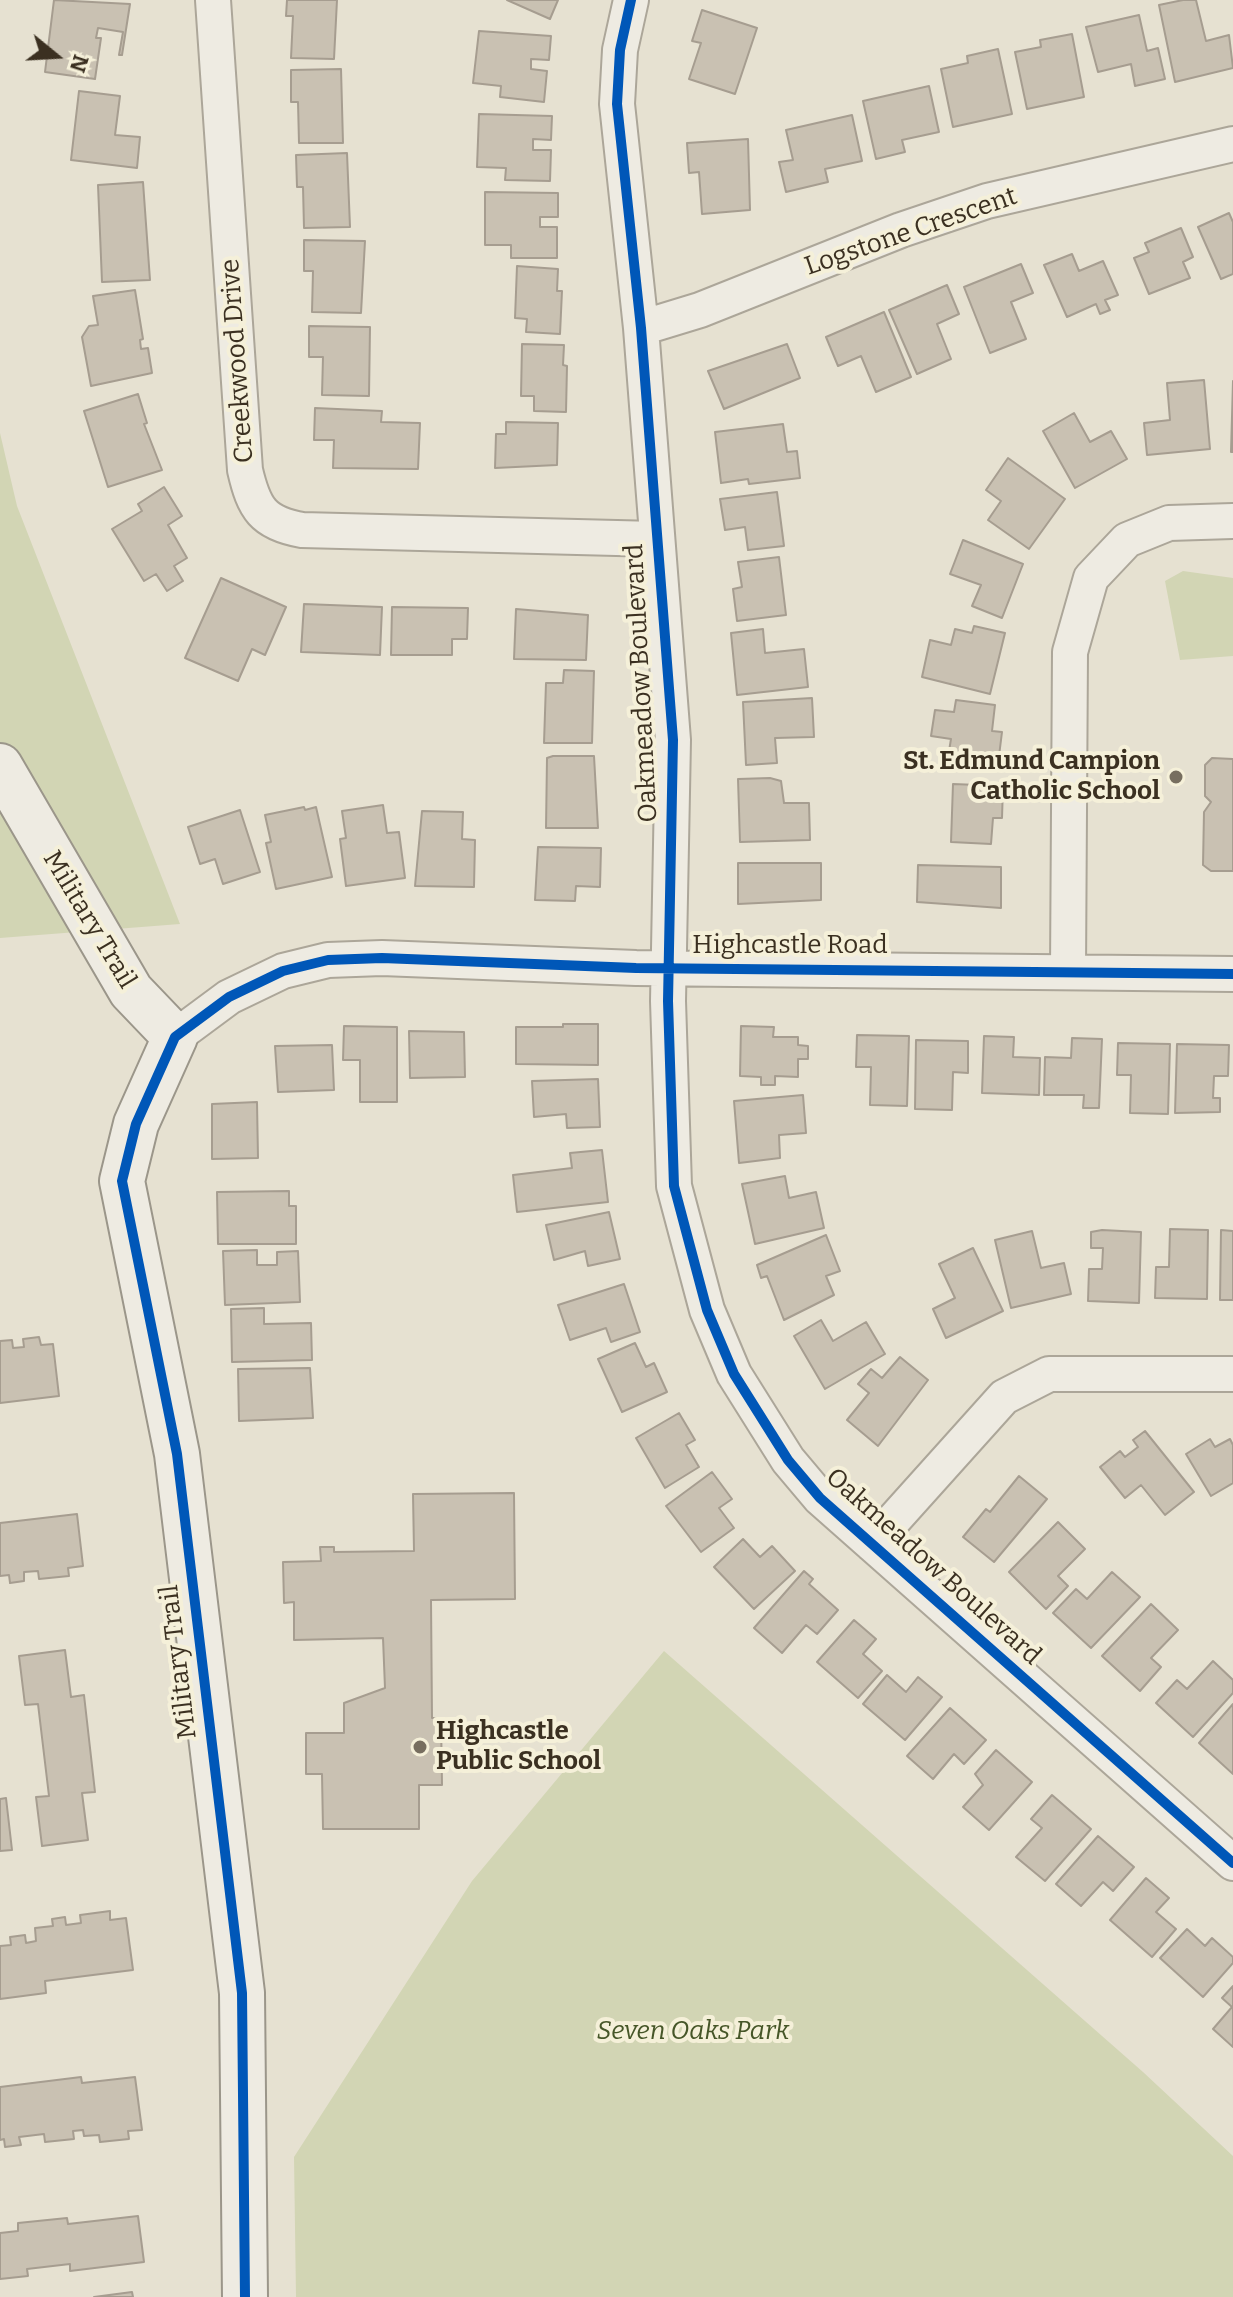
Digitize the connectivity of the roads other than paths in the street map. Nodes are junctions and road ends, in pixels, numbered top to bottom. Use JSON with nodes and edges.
{"nodes":[{"id":1,"x":213,"y":0,"type":"edge"},
{"id":2,"x":631,"y":0,"type":"edge"},
{"id":3,"x":1233,"y":144,"type":"edge"},
{"id":4,"x":641,"y":328,"type":"junction"},
{"id":5,"x":1233,"y":521,"type":"edge"},
{"id":6,"x":656,"y":539,"type":"junction"},
{"id":7,"x":0,"y":766,"type":"edge"},
{"id":8,"x":668,"y":967,"type":"junction"},
{"id":9,"x":1068,"y":970,"type":"junction"},
{"id":10,"x":1233,"y":974,"type":"edge"},
{"id":11,"x":175,"y":1037,"type":"junction"},
{"id":12,"x":1233,"y":1374,"type":"edge"},
{"id":13,"x":872,"y":1544,"type":"junction"},
{"id":14,"x":1233,"y":1863,"type":"edge"},
{"id":15,"x":245,"y":2297,"type":"edge"}],
"edges":[{"from":1,"to":6,"type":"street","name":"Creekwood Drive"},
{"from":2,"to":4,"type":"street","name":"Oakmeadow Boulevard"},
{"from":3,"to":4,"type":"street","name":"Logstone Crescent"},
{"from":4,"to":6,"type":"street","name":"Oakmeadow Boulevard"},
{"from":5,"to":9,"type":"street"},
{"from":6,"to":8,"type":"street","name":"Oakmeadow Boulevard"},
{"from":7,"to":11,"type":"street","name":"Military Trail"},
{"from":8,"to":9,"type":"street","name":"Highcastle Road"},
{"from":8,"to":11,"type":"street","name":"Highcastle Road"},
{"from":8,"to":13,"type":"street","name":"Oakmeadow Boulevard"},
{"from":9,"to":10,"type":"street","name":"Highcastle Road"},
{"from":11,"to":15,"type":"street","name":"Military Trail"},
{"from":12,"to":13,"type":"street"},
{"from":13,"to":14,"type":"street","name":"Oakmeadow Boulevard"}]}
